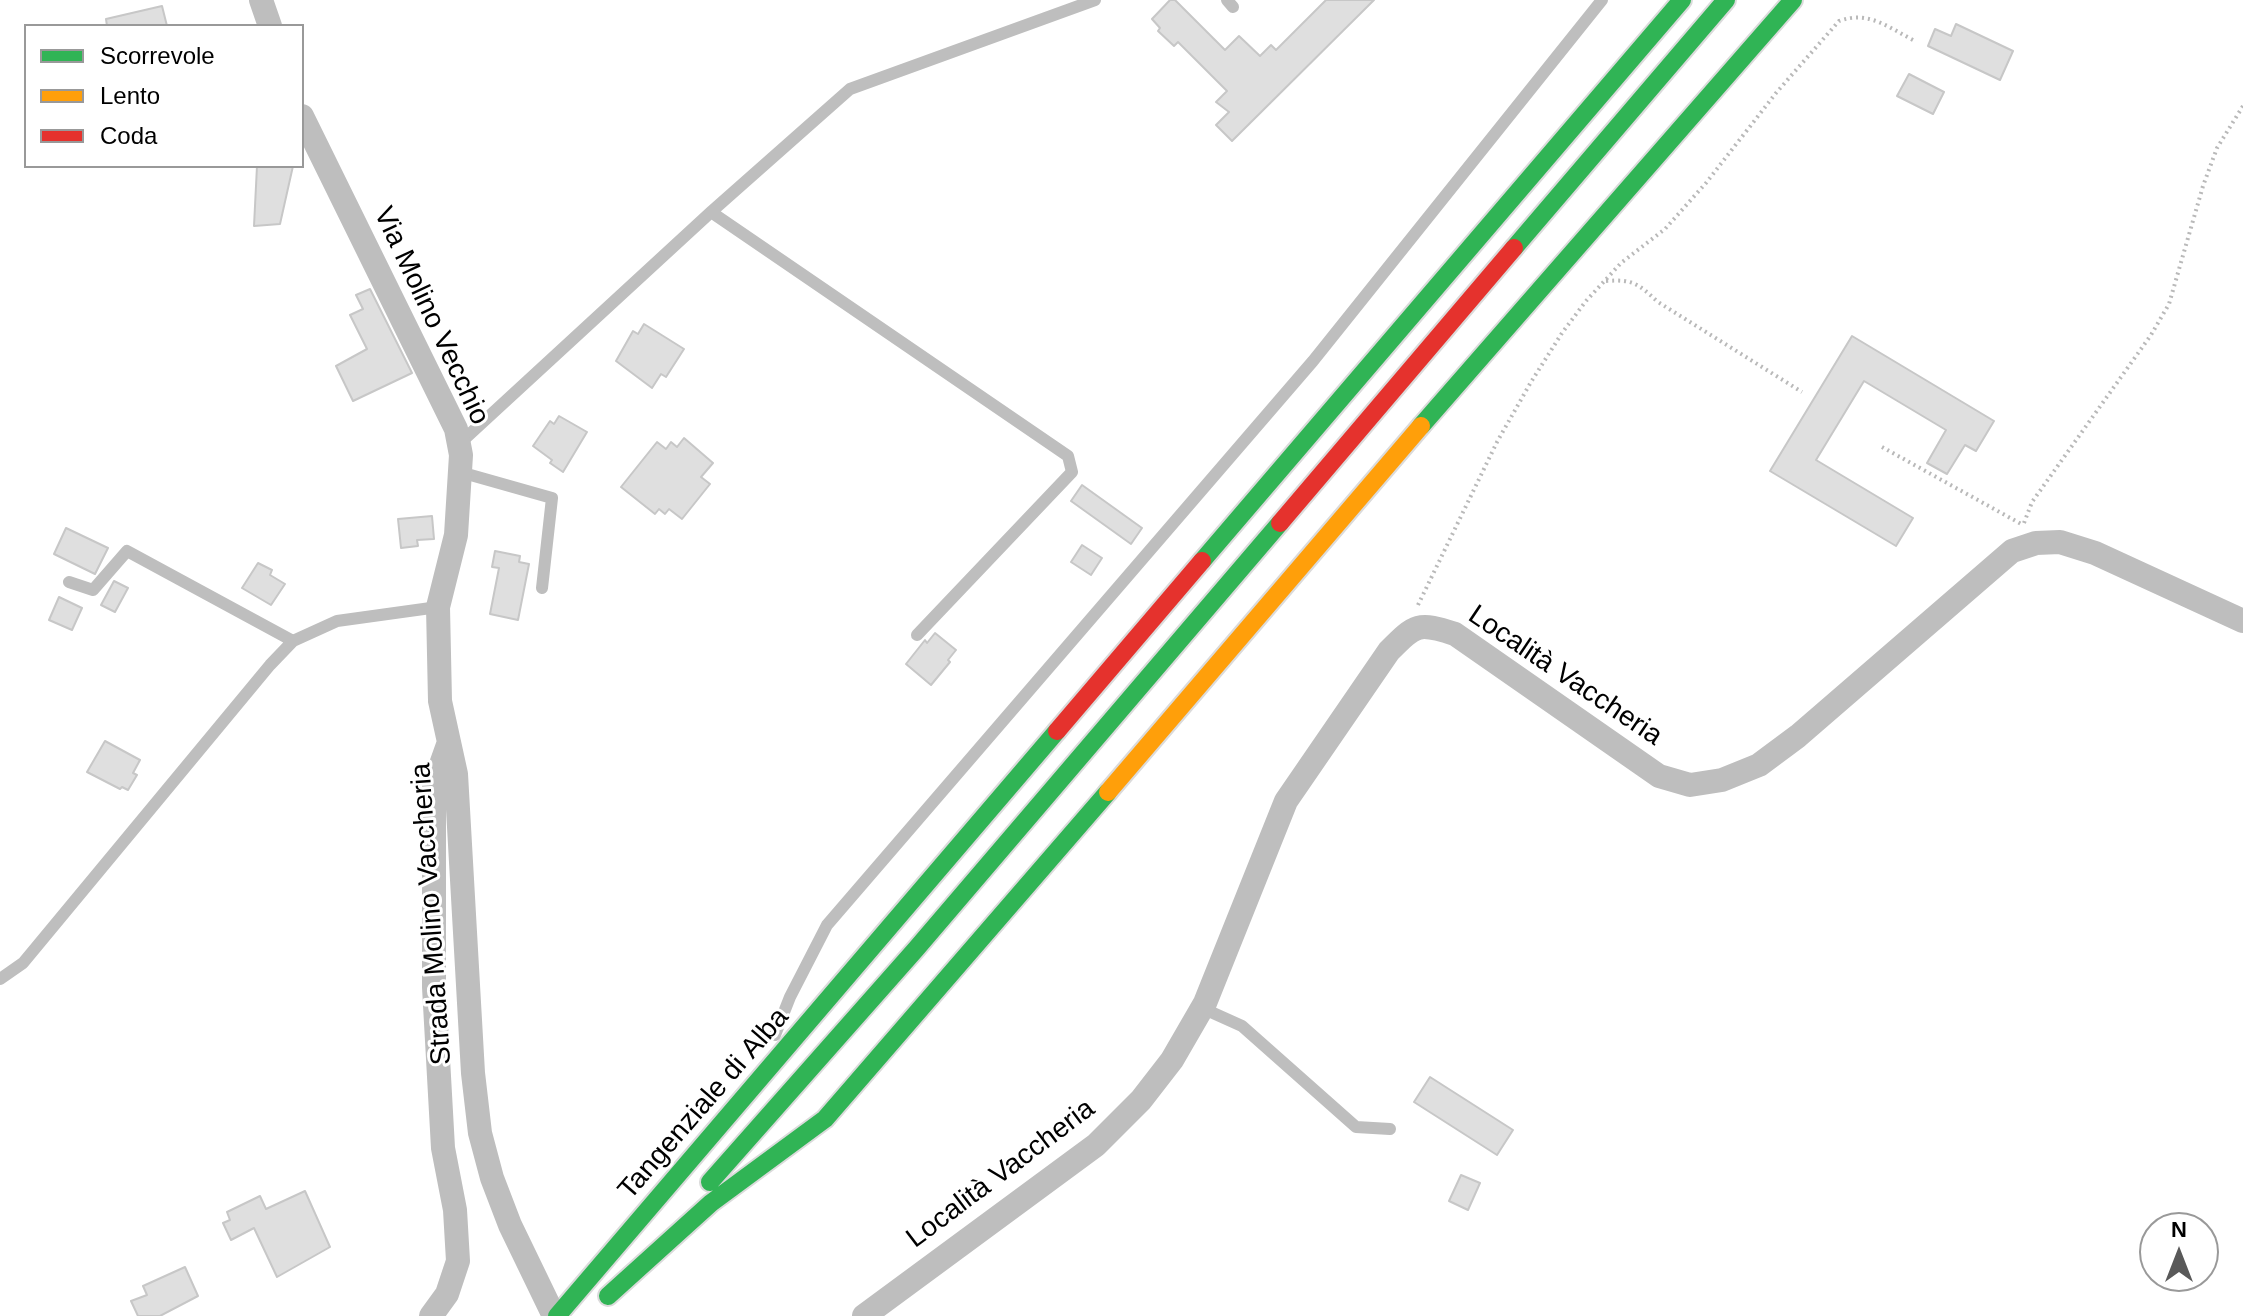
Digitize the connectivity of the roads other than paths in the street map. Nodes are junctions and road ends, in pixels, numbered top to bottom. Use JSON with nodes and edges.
{"nodes":[{"id":1,"x":261,"y":0,"type":"edge"},
{"id":2,"x":1095,"y":0,"type":"edge"},
{"id":3,"x":1602,"y":0,"type":"edge"},
{"id":4,"x":1682,"y":0,"type":"edge"},
{"id":5,"x":1726,"y":0,"type":"edge"},
{"id":6,"x":1793,"y":0,"type":"edge"},
{"id":7,"x":269,"y":24,"type":"edge"},
{"id":8,"x":304,"y":120,"type":"edge"},
{"id":9,"x":711,"y":212,"type":"junction"},
{"id":10,"x":459,"y":444,"type":"junction"},
{"id":11,"x":460,"y":472,"type":"junction"},
{"id":12,"x":69,"y":582,"type":"dead end"},
{"id":13,"x":542,"y":588,"type":"dead end"},
{"id":14,"x":438,"y":607,"type":"junction"},
{"id":15,"x":2243,"y":621,"type":"edge"},
{"id":16,"x":917,"y":635,"type":"dead end"},
{"id":17,"x":293,"y":641,"type":"junction"},
{"id":18,"x":449,"y":742,"type":"junction"},
{"id":19,"x":0,"y":979,"type":"edge"},
{"id":20,"x":1202,"y":1008,"type":"junction"},
{"id":21,"x":755,"y":1088,"type":"junction"},
{"id":22,"x":1390,"y":1129,"type":"dead end"},
{"id":23,"x":431,"y":1316,"type":"edge"},
{"id":24,"x":556,"y":1316,"type":"edge"},
{"id":25,"x":864,"y":1316,"type":"edge"}],
"edges":[{"from":1,"to":7,"type":"street"},
{"from":2,"to":9,"type":"lane"},
{"from":3,"to":21,"type":"lane"},
{"from":4,"to":21,"type":"highway","name":"Tangenziale di Alba"},
{"from":5,"to":6,"type":"highway"},
{"from":8,"to":10,"type":"street","name":"Via Molino Vecchio"},
{"from":9,"to":10,"type":"lane"},
{"from":9,"to":16,"type":"lane"},
{"from":10,"to":11,"type":"street","name":"Via Molino Vecchio"},
{"from":11,"to":13,"type":"lane"},
{"from":11,"to":14,"type":"street","name":"Via Molino Vecchio"},
{"from":12,"to":17,"type":"lane"},
{"from":14,"to":17,"type":"lane"},
{"from":14,"to":18,"type":"street","name":"Via Molino Vecchio"},
{"from":15,"to":20,"type":"street","name":"Località Vaccheria"},
{"from":17,"to":19,"type":"lane"},
{"from":18,"to":23,"type":"street","name":"Strada Molino Vaccheria"},
{"from":18,"to":24,"type":"street","name":"Strada Molino Vaccheria"},
{"from":20,"to":22,"type":"lane"},
{"from":20,"to":25,"type":"street","name":"Località Vaccheria"},
{"from":21,"to":24,"type":"highway","name":"Tangenziale di Alba"}]}
